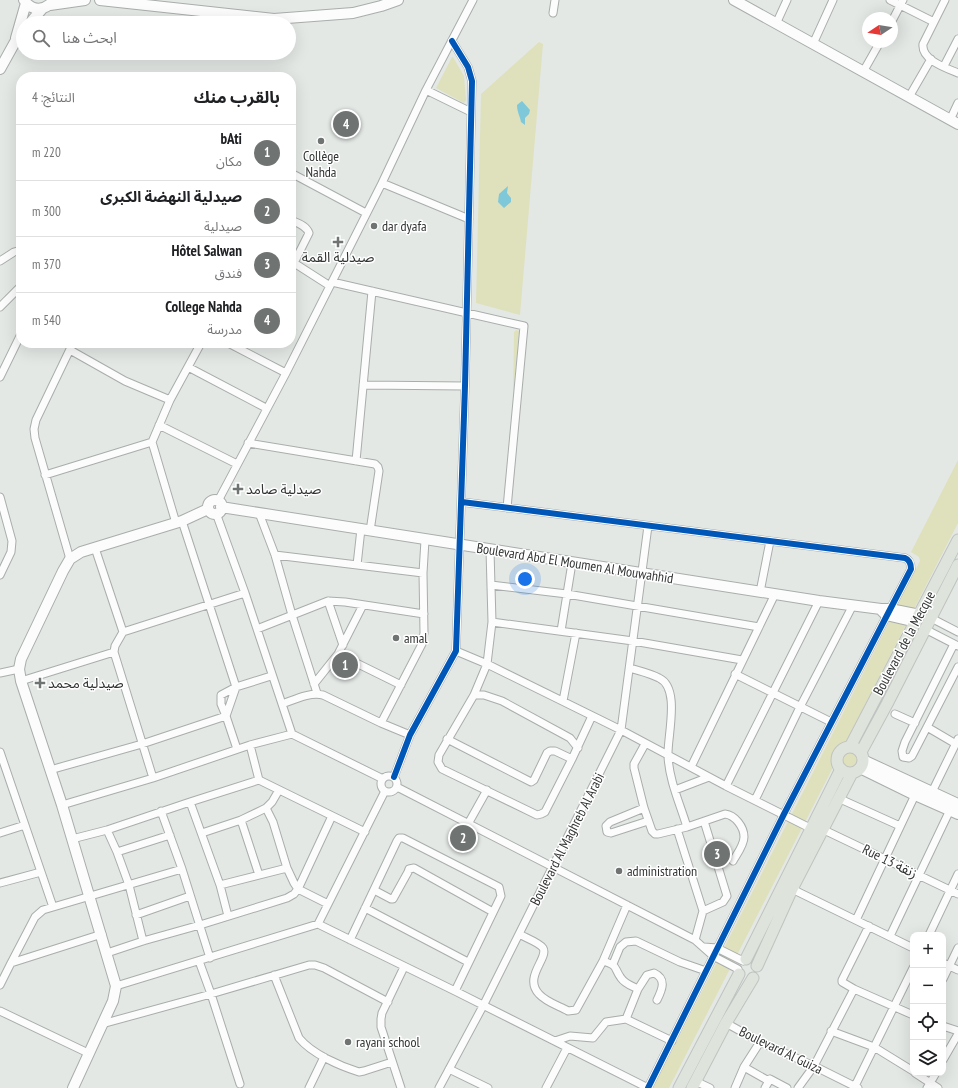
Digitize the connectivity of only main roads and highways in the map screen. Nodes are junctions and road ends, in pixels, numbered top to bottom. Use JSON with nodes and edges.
{"nodes":[{"id":1,"x":958,"y":540,"type":"edge"},
{"id":2,"x":958,"y":565,"type":"edge"},
{"id":3,"x":850,"y":747,"type":"junction"},
{"id":4,"x":855,"y":764,"type":"junction"},
{"id":5,"x":817,"y":829,"type":"junction"},
{"id":6,"x":741,"y":966,"type":"junction"},
{"id":7,"x":757,"y":966,"type":"junction"},
{"id":8,"x":753,"y":978,"type":"junction"},
{"id":9,"x":694,"y":1085,"type":"edge"},
{"id":10,"x":679,"y":1088,"type":"edge"}],
"edges":[{"from":1,"to":3,"type":"main road","name":"Boulevard de la Mecque"},
{"from":2,"to":4,"type":"main road","name":"Boulevard de la Mecque"},
{"from":3,"to":4,"type":"main road"},
{"from":3,"to":4,"type":"main road","name":"Boulevard de la Mecque"},
{"from":4,"to":5,"type":"main road","name":"Boulevard de la Mecque"},
{"from":4,"to":5,"type":"main road","name":"Boulevard de la Mecque"},
{"from":5,"to":6,"type":"main road","name":"Boulevard de la Mecque"},
{"from":5,"to":7,"type":"main road","name":"Boulevard de la Mecque"},
{"from":6,"to":7,"type":"main road"},
{"from":6,"to":8,"type":"main road"},
{"from":6,"to":10,"type":"main road","name":"Boulevard de la Mecque"},
{"from":7,"to":8,"type":"main road"},
{"from":8,"to":9,"type":"main road"}]}
